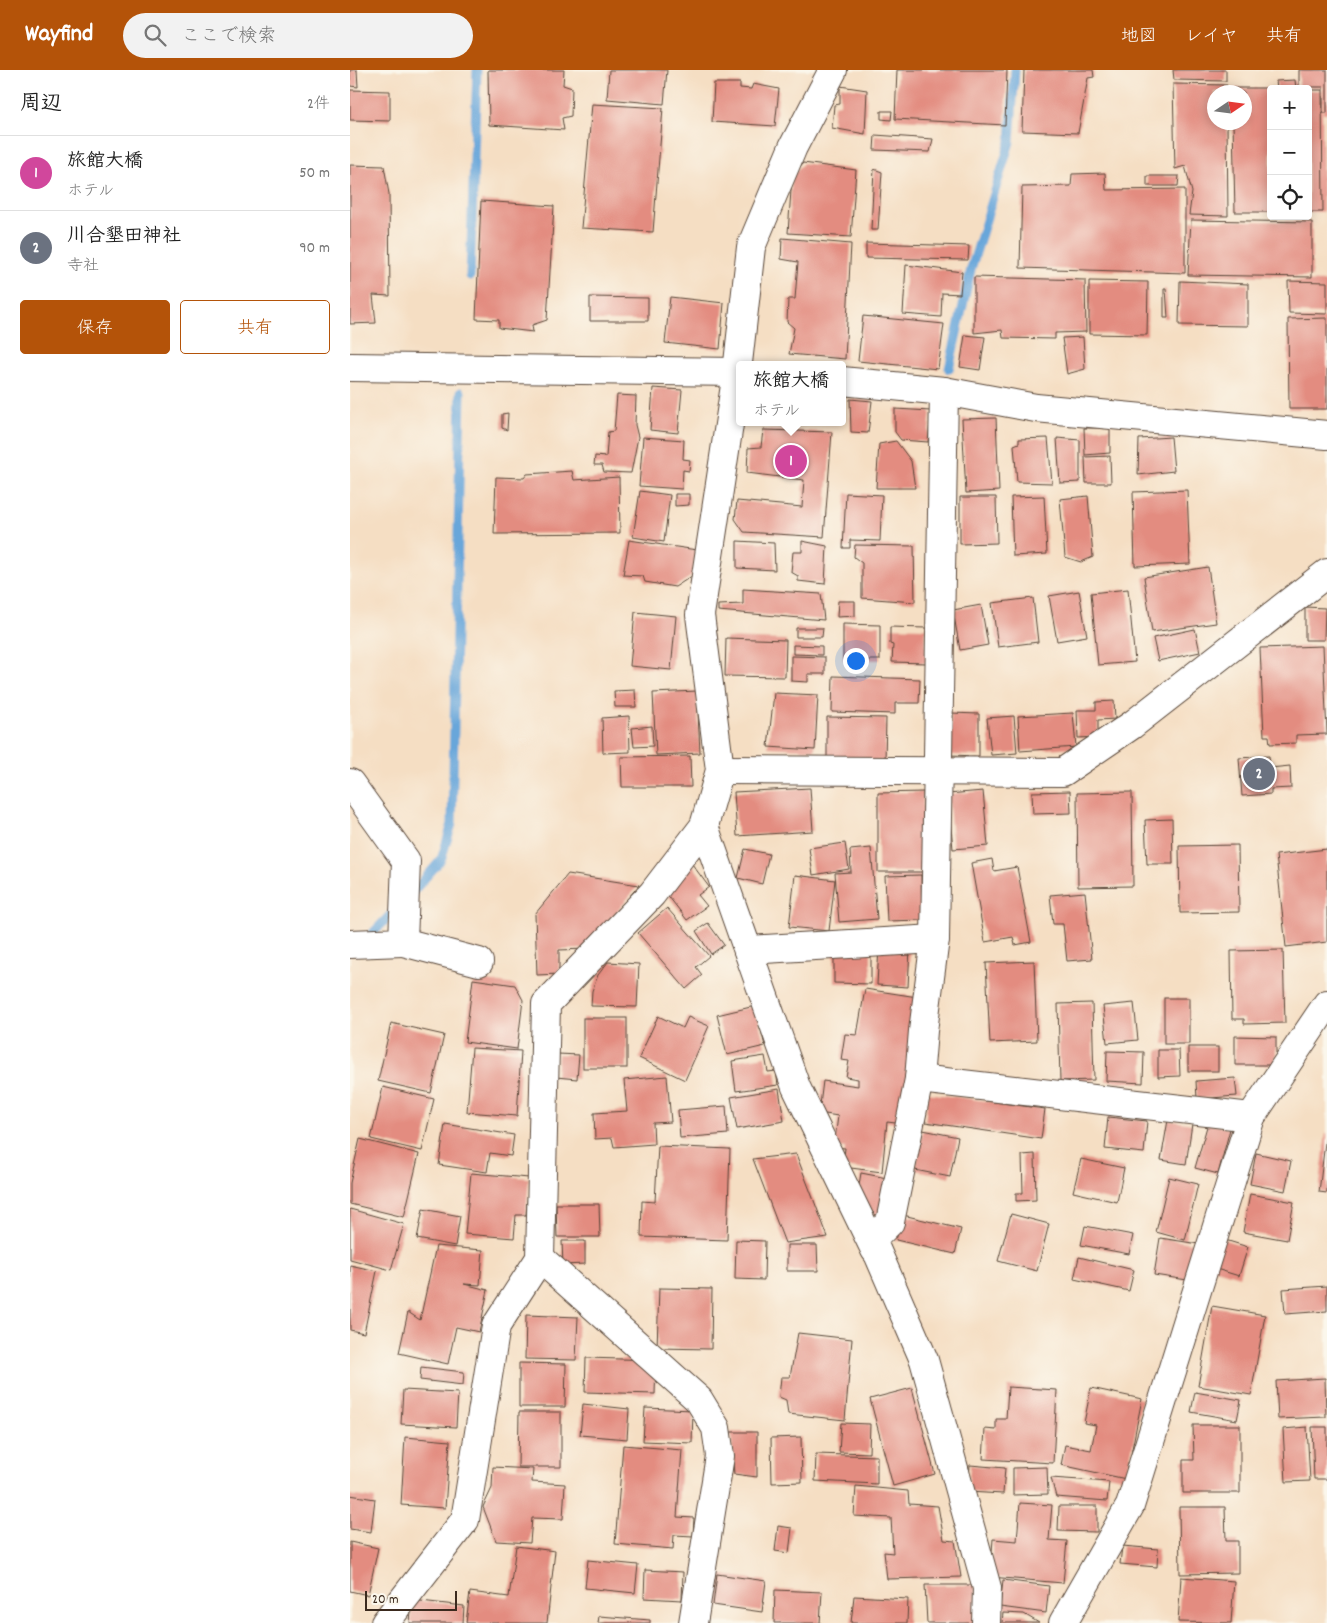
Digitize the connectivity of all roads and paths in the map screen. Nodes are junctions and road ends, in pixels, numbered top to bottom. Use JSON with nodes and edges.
{"nodes":[{"id":1,"x":833,"y":70,"type":"edge"},
{"id":2,"x":739,"y":361,"type":"edge"},
{"id":3,"x":350,"y":367,"type":"edge"},
{"id":4,"x":736,"y":372,"type":"edge"},
{"id":5,"x":846,"y":381,"type":"edge"},
{"id":6,"x":736,"y":385,"type":"edge"},
{"id":7,"x":944,"y":391,"type":"junction"},
{"id":8,"x":1327,"y":435,"type":"edge"},
{"id":9,"x":1327,"y":573,"type":"edge"},
{"id":10,"x":720,"y":770,"type":"junction"},
{"id":11,"x":937,"y":771,"type":"junction"},
{"id":12,"x":350,"y":783,"type":"edge"},
{"id":13,"x":704,"y":826,"type":"junction"},
{"id":14,"x":378,"y":938,"type":"edge"},
{"id":15,"x":935,"y":939,"type":"junction"},
{"id":16,"x":748,"y":950,"type":"junction"},
{"id":17,"x":479,"y":962,"type":"dead end"},
{"id":18,"x":1327,"y":1004,"type":"edge"},
{"id":19,"x":919,"y":1079,"type":"junction"},
{"id":20,"x":1251,"y":1117,"type":"junction"},
{"id":21,"x":872,"y":1240,"type":"junction"},
{"id":22,"x":540,"y":1258,"type":"junction"},
{"id":23,"x":385,"y":1623,"type":"edge"},
{"id":24,"x":693,"y":1623,"type":"edge"},
{"id":25,"x":986,"y":1623,"type":"edge"},
{"id":26,"x":1063,"y":1623,"type":"edge"}],
"edges":[{"from":1,"to":2,"type":"street"},
{"from":3,"to":4,"type":"street"},
{"from":5,"to":7,"type":"street"},
{"from":6,"to":10,"type":"street"},
{"from":7,"to":8,"type":"street"},
{"from":7,"to":11,"type":"street"},
{"from":9,"to":11,"type":"street"},
{"from":10,"to":11,"type":"street"},
{"from":10,"to":13,"type":"street"},
{"from":11,"to":15,"type":"street"},
{"from":12,"to":14,"type":"street"},
{"from":13,"to":16,"type":"street"},
{"from":13,"to":22,"type":"street"},
{"from":14,"to":17,"type":"street"},
{"from":15,"to":16,"type":"street"},
{"from":15,"to":19,"type":"street"},
{"from":16,"to":21,"type":"street"},
{"from":18,"to":20,"type":"street"},
{"from":19,"to":20,"type":"street"},
{"from":19,"to":21,"type":"street"},
{"from":20,"to":26,"type":"street"},
{"from":21,"to":25,"type":"street"},
{"from":22,"to":23,"type":"street"},
{"from":22,"to":24,"type":"street"}]}
